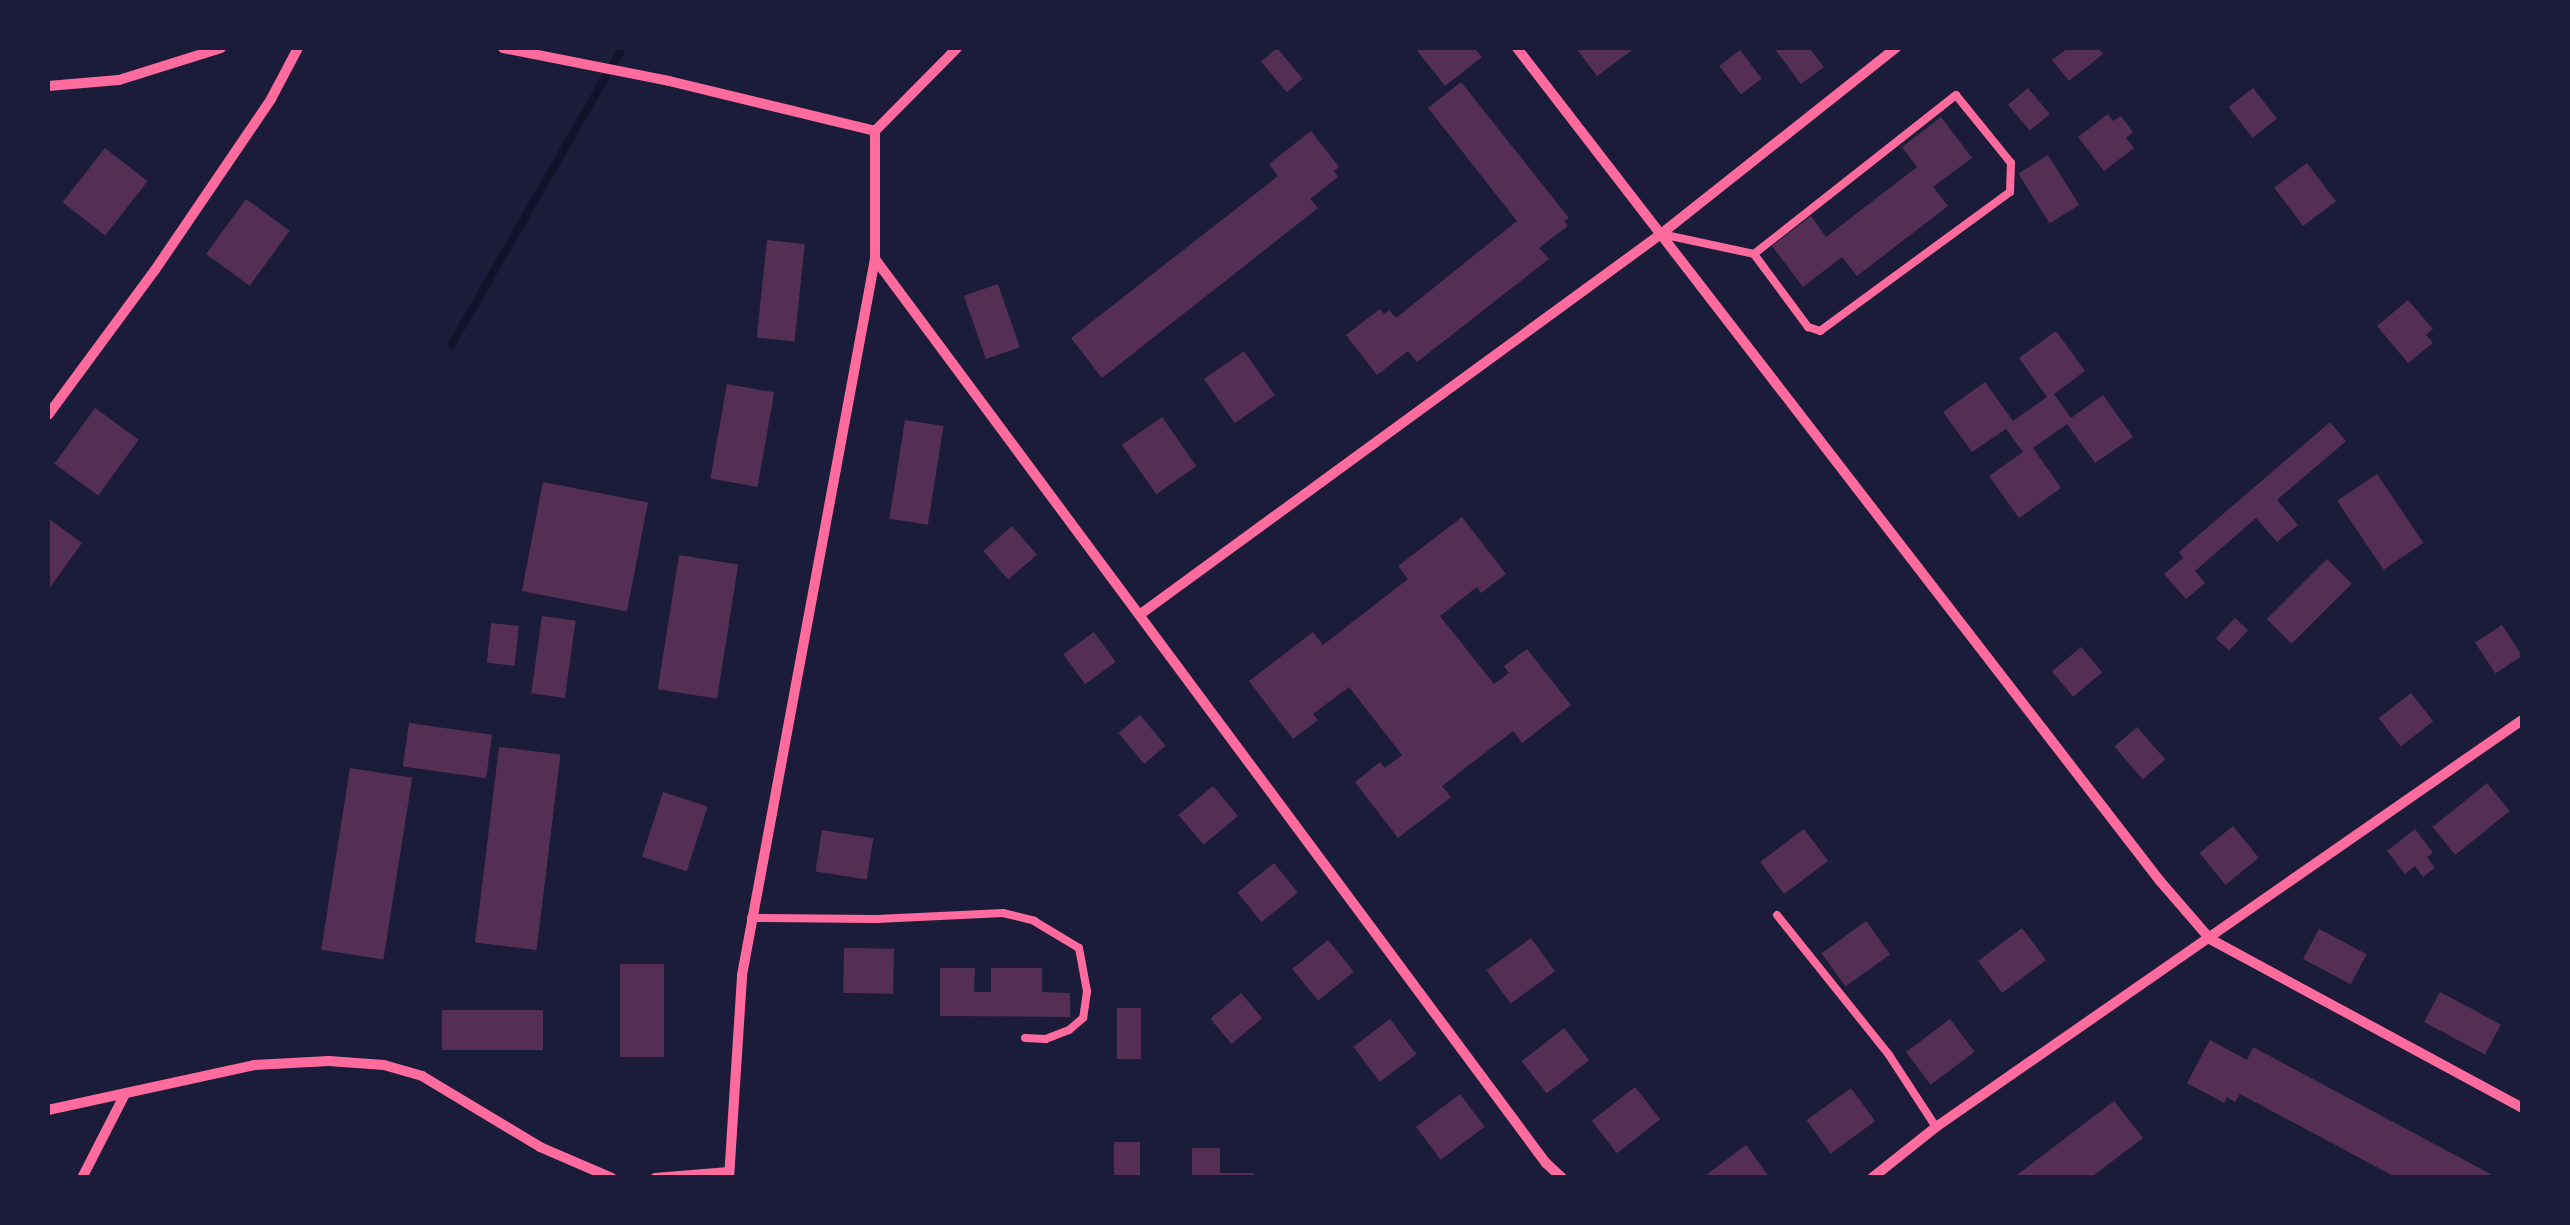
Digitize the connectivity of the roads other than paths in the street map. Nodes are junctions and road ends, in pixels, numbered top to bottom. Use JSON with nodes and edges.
{"nodes":[{"id":1,"x":221,"y":48,"type":"edge"},
{"id":2,"x":298,"y":48,"type":"edge"},
{"id":3,"x":504,"y":48,"type":"edge"},
{"id":4,"x":957,"y":48,"type":"edge"},
{"id":5,"x":1517,"y":48,"type":"edge"},
{"id":6,"x":1896,"y":48,"type":"edge"},
{"id":7,"x":48,"y":86,"type":"edge"},
{"id":8,"x":875,"y":131,"type":"junction"},
{"id":9,"x":1661,"y":234,"type":"junction"},
{"id":10,"x":1754,"y":254,"type":"junction"},
{"id":11,"x":875,"y":259,"type":"junction"},
{"id":12,"x":48,"y":414,"type":"edge"},
{"id":13,"x":1142,"y":612,"type":"junction"},
{"id":14,"x":2522,"y":720,"type":"edge"},
{"id":15,"x":1777,"y":915,"type":"dead end"},
{"id":16,"x":751,"y":918,"type":"junction"},
{"id":17,"x":2210,"y":940,"type":"junction"},
{"id":18,"x":1026,"y":1038,"type":"dead end"},
{"id":19,"x":125,"y":1094,"type":"junction"},
{"id":20,"x":2522,"y":1108,"type":"edge"},
{"id":21,"x":48,"y":1110,"type":"edge"},
{"id":22,"x":1936,"y":1127,"type":"junction"},
{"id":23,"x":729,"y":1175,"type":"edge"},
{"id":24,"x":82,"y":1178,"type":"edge"},
{"id":25,"x":612,"y":1178,"type":"edge"},
{"id":26,"x":655,"y":1178,"type":"edge"},
{"id":27,"x":1562,"y":1178,"type":"edge"},
{"id":28,"x":1872,"y":1178,"type":"edge"}],
"edges":[{"from":1,"to":7,"type":"street"},
{"from":2,"to":12,"type":"street"},
{"from":3,"to":8,"type":"street"},
{"from":4,"to":8,"type":"street"},
{"from":5,"to":9,"type":"street"},
{"from":6,"to":9,"type":"street"},
{"from":8,"to":11,"type":"street"},
{"from":9,"to":10,"type":"lane"},
{"from":9,"to":13,"type":"street"},
{"from":9,"to":17,"type":"street"},
{"from":10,"to":10,"type":"lane"},
{"from":11,"to":13,"type":"street"},
{"from":11,"to":16,"type":"street"},
{"from":13,"to":27,"type":"street"},
{"from":14,"to":17,"type":"street"},
{"from":15,"to":22,"type":"lane"},
{"from":16,"to":18,"type":"lane"},
{"from":16,"to":23,"type":"street"},
{"from":17,"to":20,"type":"street"},
{"from":17,"to":22,"type":"street"},
{"from":19,"to":21,"type":"street"},
{"from":19,"to":24,"type":"street"},
{"from":19,"to":25,"type":"street"},
{"from":22,"to":28,"type":"street"},
{"from":23,"to":26,"type":"street"}]}
